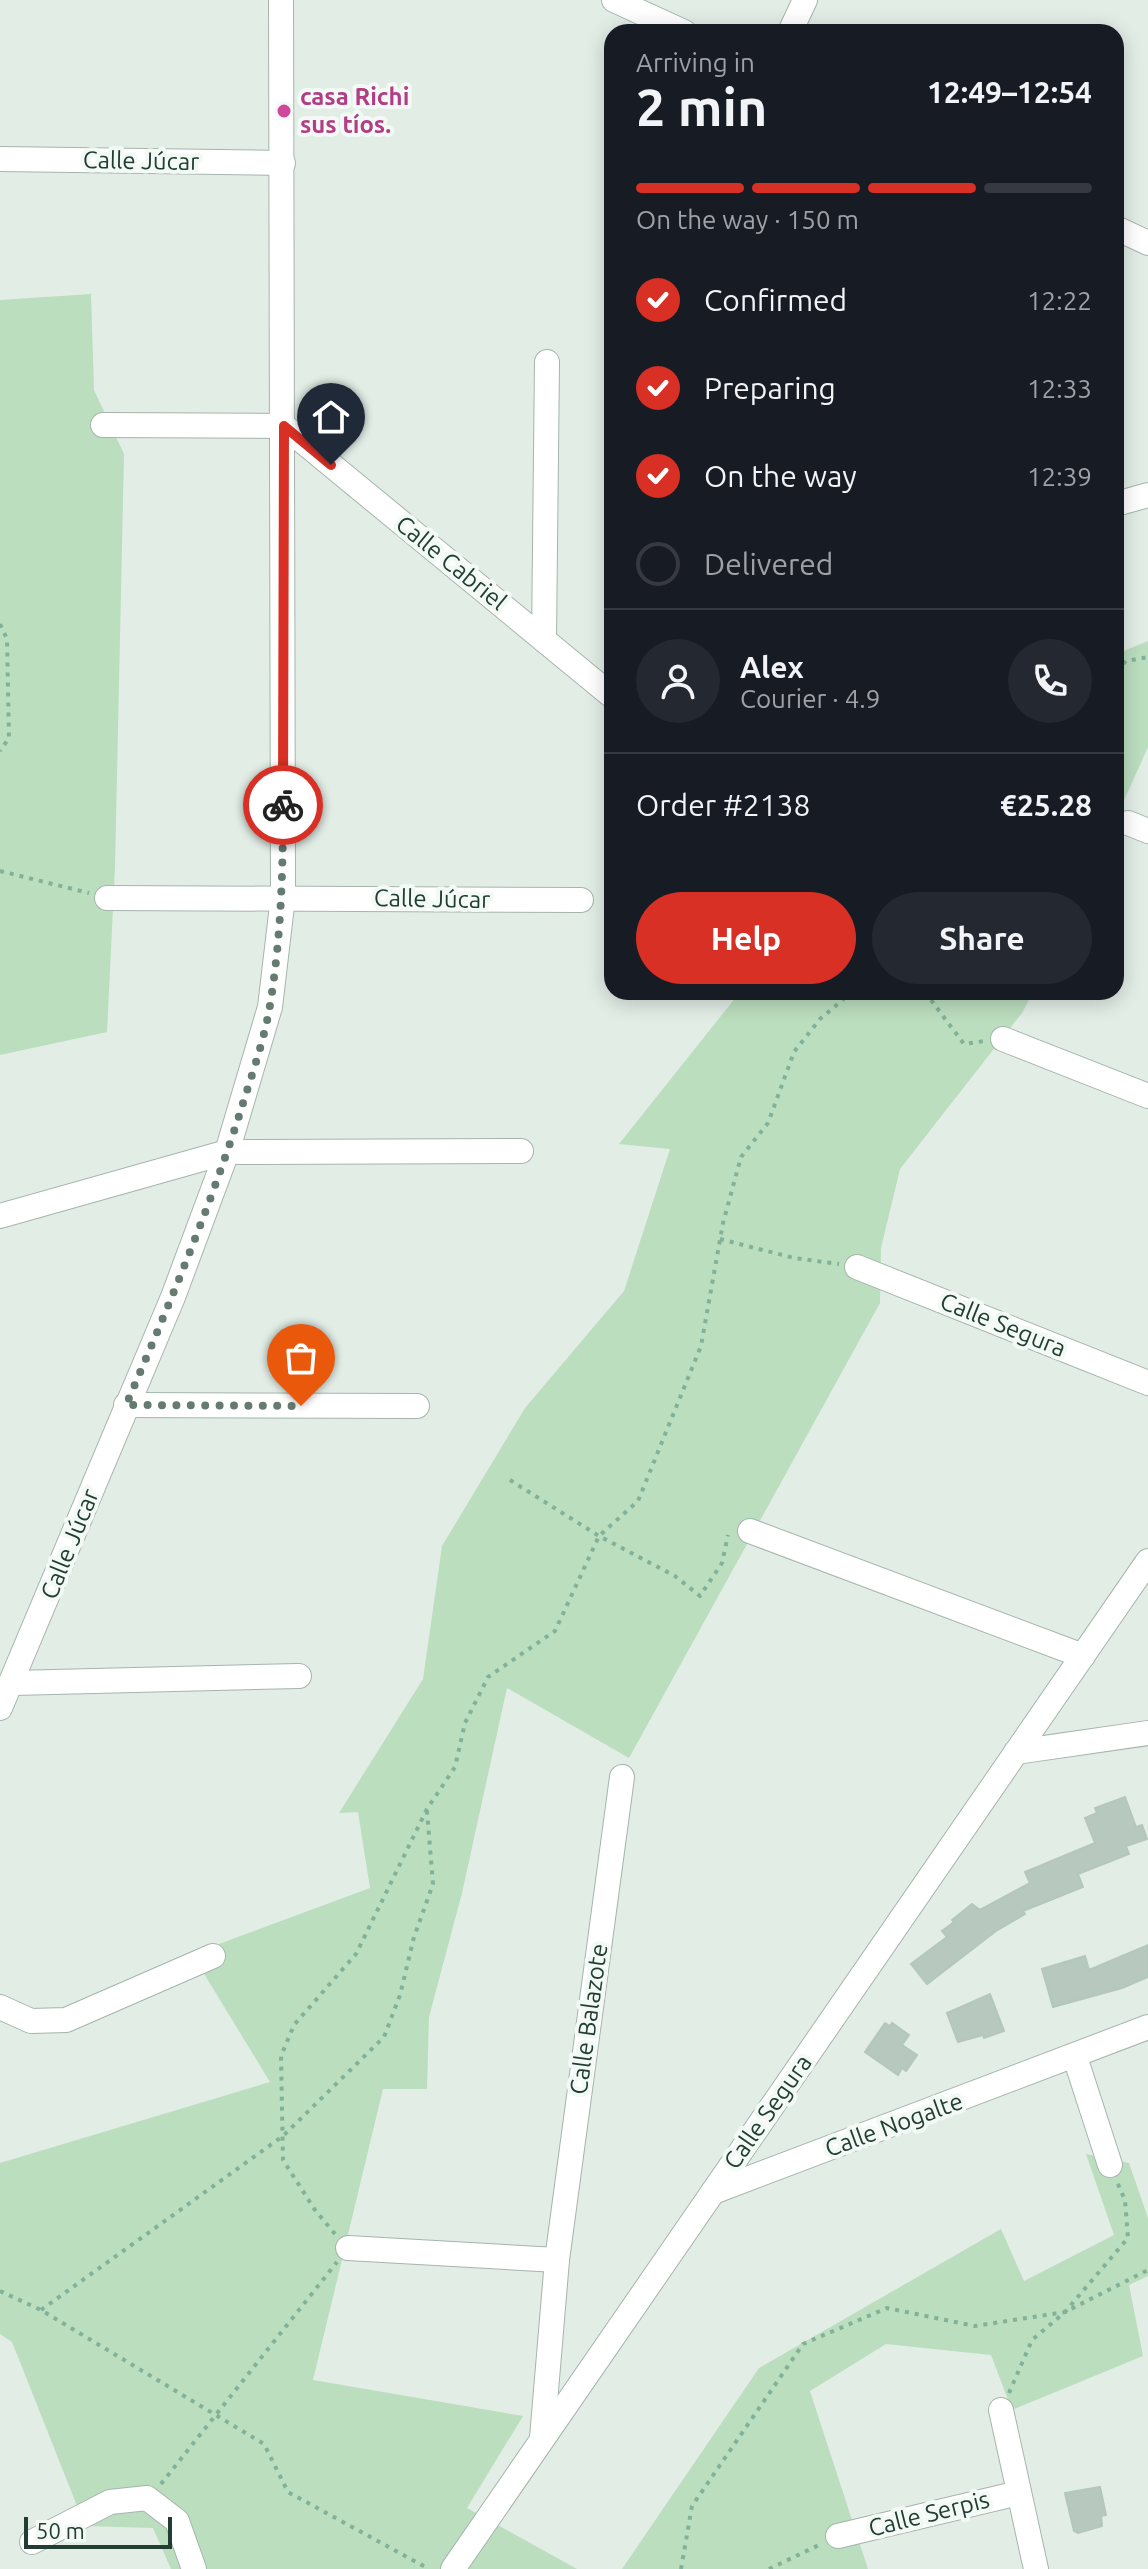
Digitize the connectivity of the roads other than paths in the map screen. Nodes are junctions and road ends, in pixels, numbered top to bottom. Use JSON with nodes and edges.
{"nodes":[{"id":1,"x":281,"y":0,"type":"edge"},
{"id":2,"x":614,"y":0,"type":"edge"},
{"id":3,"x":805,"y":0,"type":"edge"},
{"id":4,"x":666,"y":24,"type":"edge"},
{"id":5,"x":794,"y":24,"type":"edge"},
{"id":6,"x":0,"y":159,"type":"edge"},
{"id":7,"x":283,"y":163,"type":"junction"},
{"id":8,"x":1124,"y":232,"type":"edge"},
{"id":9,"x":1148,"y":243,"type":"edge"},
{"id":10,"x":547,"y":362,"type":"dead end"},
{"id":11,"x":103,"y":425,"type":"dead end"},
{"id":12,"x":284,"y":426,"type":"junction"},
{"id":13,"x":1148,"y":495,"type":"edge"},
{"id":14,"x":1124,"y":502,"type":"edge"},
{"id":15,"x":544,"y":640,"type":"junction"},
{"id":16,"x":604,"y":689,"type":"edge"},
{"id":17,"x":283,"y":897,"type":"junction"},
{"id":18,"x":107,"y":898,"type":"road end"},
{"id":19,"x":581,"y":900,"type":"dead end"},
{"id":20,"x":1003,"y":1039,"type":"road end"},
{"id":21,"x":1148,"y":1096,"type":"edge"},
{"id":22,"x":521,"y":1151,"type":"dead end"},
{"id":23,"x":227,"y":1152,"type":"junction"},
{"id":24,"x":0,"y":1216,"type":"edge"},
{"id":25,"x":857,"y":1267,"type":"road end"},
{"id":26,"x":1148,"y":1383,"type":"edge"},
{"id":27,"x":126,"y":1405,"type":"junction"},
{"id":28,"x":417,"y":1406,"type":"dead end"},
{"id":29,"x":739,"y":1532,"type":"road end"},
{"id":30,"x":1148,"y":1561,"type":"edge"},
{"id":31,"x":1083,"y":1656,"type":"junction"},
{"id":32,"x":299,"y":1676,"type":"dead end"},
{"id":33,"x":13,"y":1683,"type":"junction"},
{"id":34,"x":0,"y":1708,"type":"edge"},
{"id":35,"x":1148,"y":1733,"type":"edge"},
{"id":36,"x":1016,"y":1752,"type":"junction"},
{"id":37,"x":622,"y":1777,"type":"dead end"},
{"id":38,"x":213,"y":1956,"type":"dead end"},
{"id":39,"x":0,"y":2007,"type":"edge"},
{"id":40,"x":1148,"y":2027,"type":"edge"},
{"id":41,"x":1075,"y":2057,"type":"junction"},
{"id":42,"x":1110,"y":2165,"type":"road end"},
{"id":43,"x":713,"y":2192,"type":"junction"},
{"id":44,"x":348,"y":2248,"type":"road end"},
{"id":45,"x":557,"y":2260,"type":"junction"},
{"id":46,"x":1001,"y":2410,"type":"road end"},
{"id":47,"x":542,"y":2440,"type":"junction"},
{"id":48,"x":1019,"y":2493,"type":"junction"},
{"id":49,"x":838,"y":2536,"type":"road end"},
{"id":50,"x":32,"y":2542,"type":"dead end"},
{"id":51,"x":194,"y":2569,"type":"edge"},
{"id":52,"x":453,"y":2569,"type":"edge"},
{"id":53,"x":1036,"y":2569,"type":"edge"}],
"edges":[{"from":1,"to":7,"type":"street","name":"Calle Júcar"},
{"from":2,"to":4,"type":"street"},
{"from":3,"to":5,"type":"street"},
{"from":6,"to":7,"type":"street","name":"Calle Júcar"},
{"from":7,"to":12,"type":"street","name":"Calle Júcar"},
{"from":8,"to":9,"type":"street"},
{"from":10,"to":15,"type":"street","name":"Calle Cabriel"},
{"from":11,"to":12,"type":"street"},
{"from":12,"to":15,"type":"street","name":"Calle Cabriel"},
{"from":12,"to":17,"type":"street","name":"Calle Júcar"},
{"from":13,"to":14,"type":"street"},
{"from":15,"to":16,"type":"street","name":"Calle Cabriel"},
{"from":17,"to":18,"type":"street","name":"Calle Júcar"},
{"from":17,"to":19,"type":"street","name":"Calle Júcar"},
{"from":17,"to":23,"type":"street","name":"Calle Júcar"},
{"from":20,"to":21,"type":"street"},
{"from":22,"to":23,"type":"street"},
{"from":23,"to":24,"type":"street"},
{"from":23,"to":27,"type":"street","name":"Calle Júcar"},
{"from":25,"to":26,"type":"street","name":"Calle Segura"},
{"from":27,"to":28,"type":"street"},
{"from":27,"to":33,"type":"street","name":"Calle Júcar"},
{"from":29,"to":31,"type":"street"},
{"from":30,"to":31,"type":"street","name":"Calle Segura"},
{"from":31,"to":36,"type":"street","name":"Calle Segura"},
{"from":32,"to":33,"type":"street"},
{"from":33,"to":34,"type":"street","name":"Calle Júcar"},
{"from":35,"to":36,"type":"street"},
{"from":36,"to":43,"type":"street","name":"Calle Segura"},
{"from":37,"to":45,"type":"street","name":"Calle Balazote"},
{"from":38,"to":39,"type":"street"},
{"from":40,"to":41,"type":"street","name":"Calle Nogalte"},
{"from":41,"to":42,"type":"street"},
{"from":41,"to":43,"type":"street","name":"Calle Nogalte"},
{"from":43,"to":47,"type":"street","name":"Calle Segura"},
{"from":44,"to":45,"type":"street"},
{"from":45,"to":47,"type":"street","name":"Calle Balazote"},
{"from":46,"to":48,"type":"street","name":"Calle Serpis"},
{"from":47,"to":52,"type":"street","name":"Calle Segura"},
{"from":48,"to":49,"type":"street","name":"Calle Serpis"},
{"from":48,"to":53,"type":"street","name":"Calle Serpis"},
{"from":50,"to":51,"type":"street"}]}
